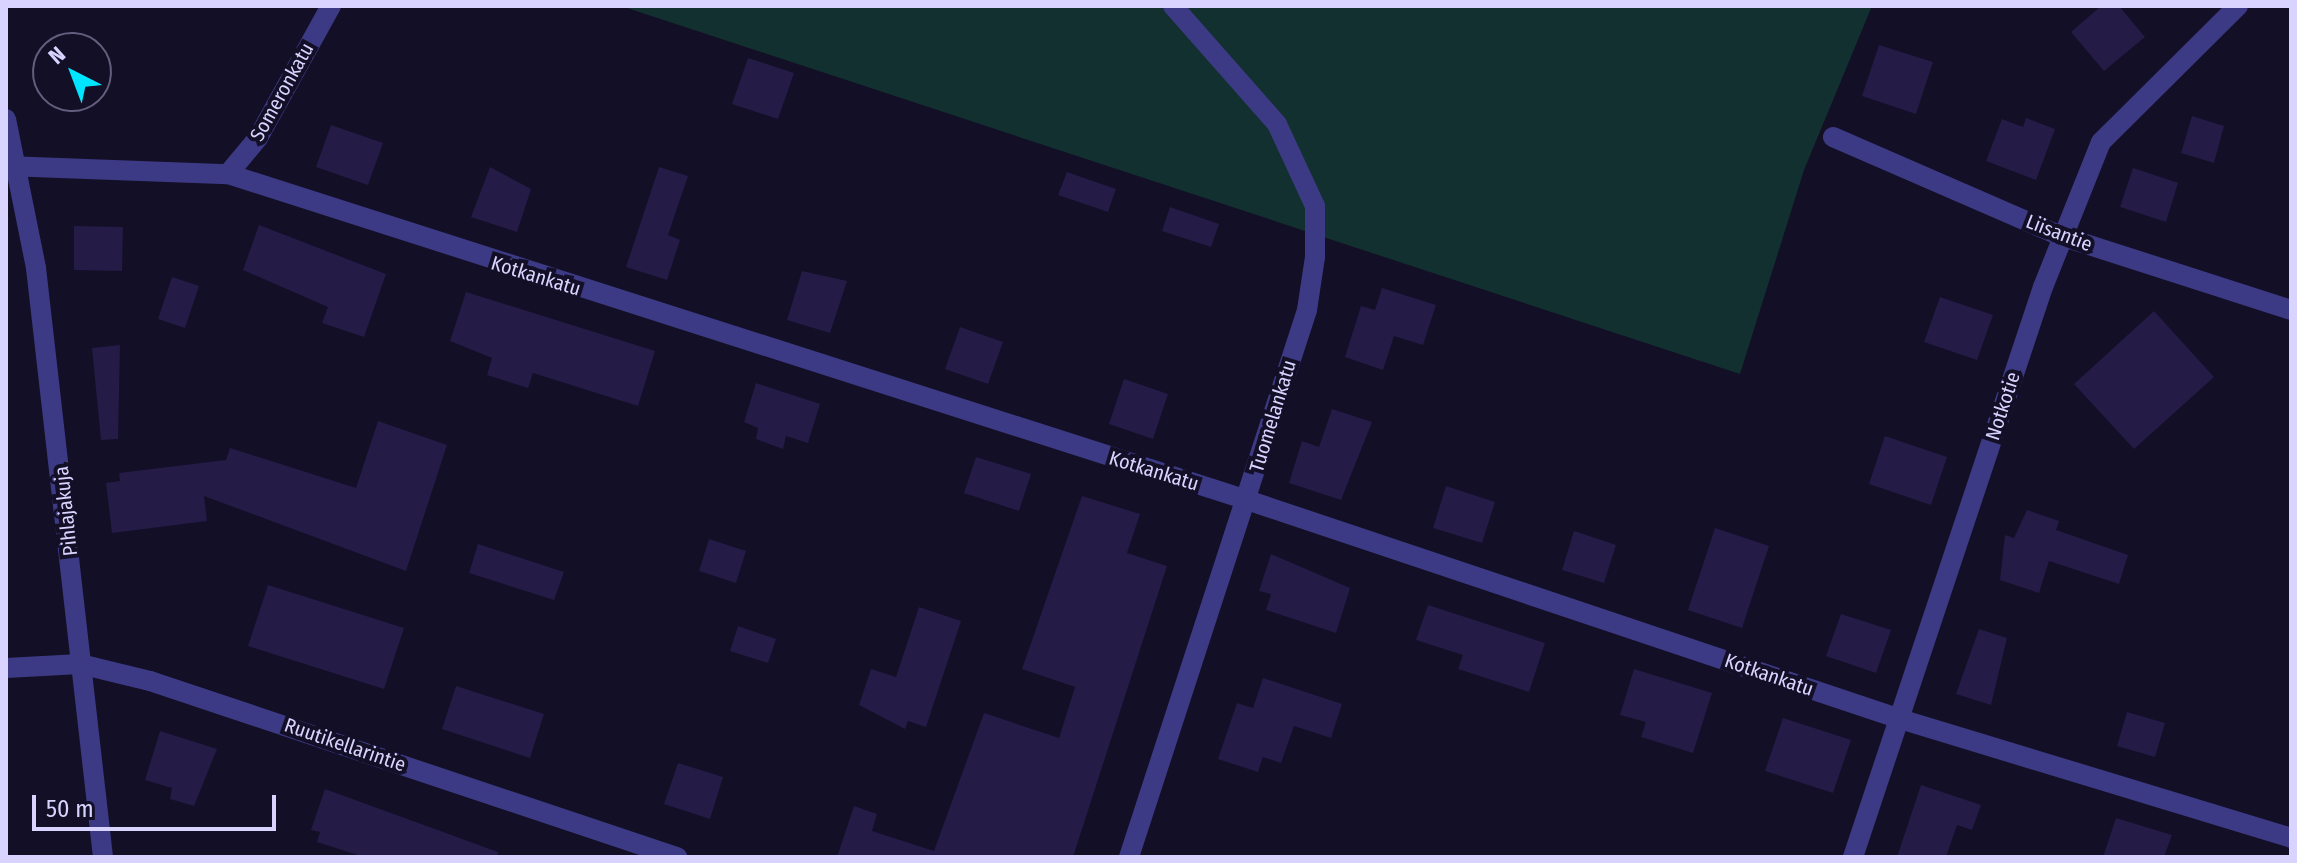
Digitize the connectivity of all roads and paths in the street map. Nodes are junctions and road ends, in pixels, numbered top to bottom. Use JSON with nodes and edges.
{"nodes":[{"id":1,"x":331,"y":6,"type":"edge"},
{"id":2,"x":1173,"y":6,"type":"edge"},
{"id":3,"x":2238,"y":6,"type":"edge"},
{"id":4,"x":6,"y":119,"type":"edge"},
{"id":5,"x":1833,"y":137,"type":"dead end"},
{"id":6,"x":10,"y":166,"type":"edge"},
{"id":7,"x":228,"y":174,"type":"junction"},
{"id":8,"x":2061,"y":236,"type":"junction"},
{"id":9,"x":2291,"y":310,"type":"edge"},
{"id":10,"x":1247,"y":500,"type":"junction"},
{"id":11,"x":80,"y":664,"type":"junction"},
{"id":12,"x":6,"y":668,"type":"edge"},
{"id":13,"x":1900,"y":719,"type":"junction"},
{"id":14,"x":2291,"y":838,"type":"edge"},
{"id":15,"x":103,"y":857,"type":"edge"},
{"id":16,"x":677,"y":857,"type":"edge"},
{"id":17,"x":1129,"y":857,"type":"edge"},
{"id":18,"x":1853,"y":857,"type":"edge"}],
"edges":[{"from":1,"to":7,"type":"street","name":"Someronkatu"},
{"from":2,"to":10,"type":"street","name":"Tuomelankatu"},
{"from":3,"to":8,"type":"street","name":"Notkotie"},
{"from":4,"to":6,"type":"street","name":"Pihlajakuja"},
{"from":5,"to":8,"type":"street","name":"Liisantie"},
{"from":6,"to":7,"type":"street","name":"Kotkankatu"},
{"from":6,"to":11,"type":"street","name":"Pihlajakuja"},
{"from":7,"to":10,"type":"street","name":"Kotkankatu"},
{"from":8,"to":9,"type":"street","name":"Liisantie"},
{"from":8,"to":13,"type":"street","name":"Notkotie"},
{"from":10,"to":13,"type":"street","name":"Kotkankatu"},
{"from":10,"to":17,"type":"street","name":"Tuomelankatu"},
{"from":11,"to":12,"type":"street","name":"Ruutikellarintie"},
{"from":11,"to":15,"type":"street","name":"Pihlajakuja"},
{"from":11,"to":16,"type":"street","name":"Ruutikellarintie"},
{"from":13,"to":14,"type":"street","name":"Kotkankatu"},
{"from":13,"to":18,"type":"street","name":"Notkotie"}]}
